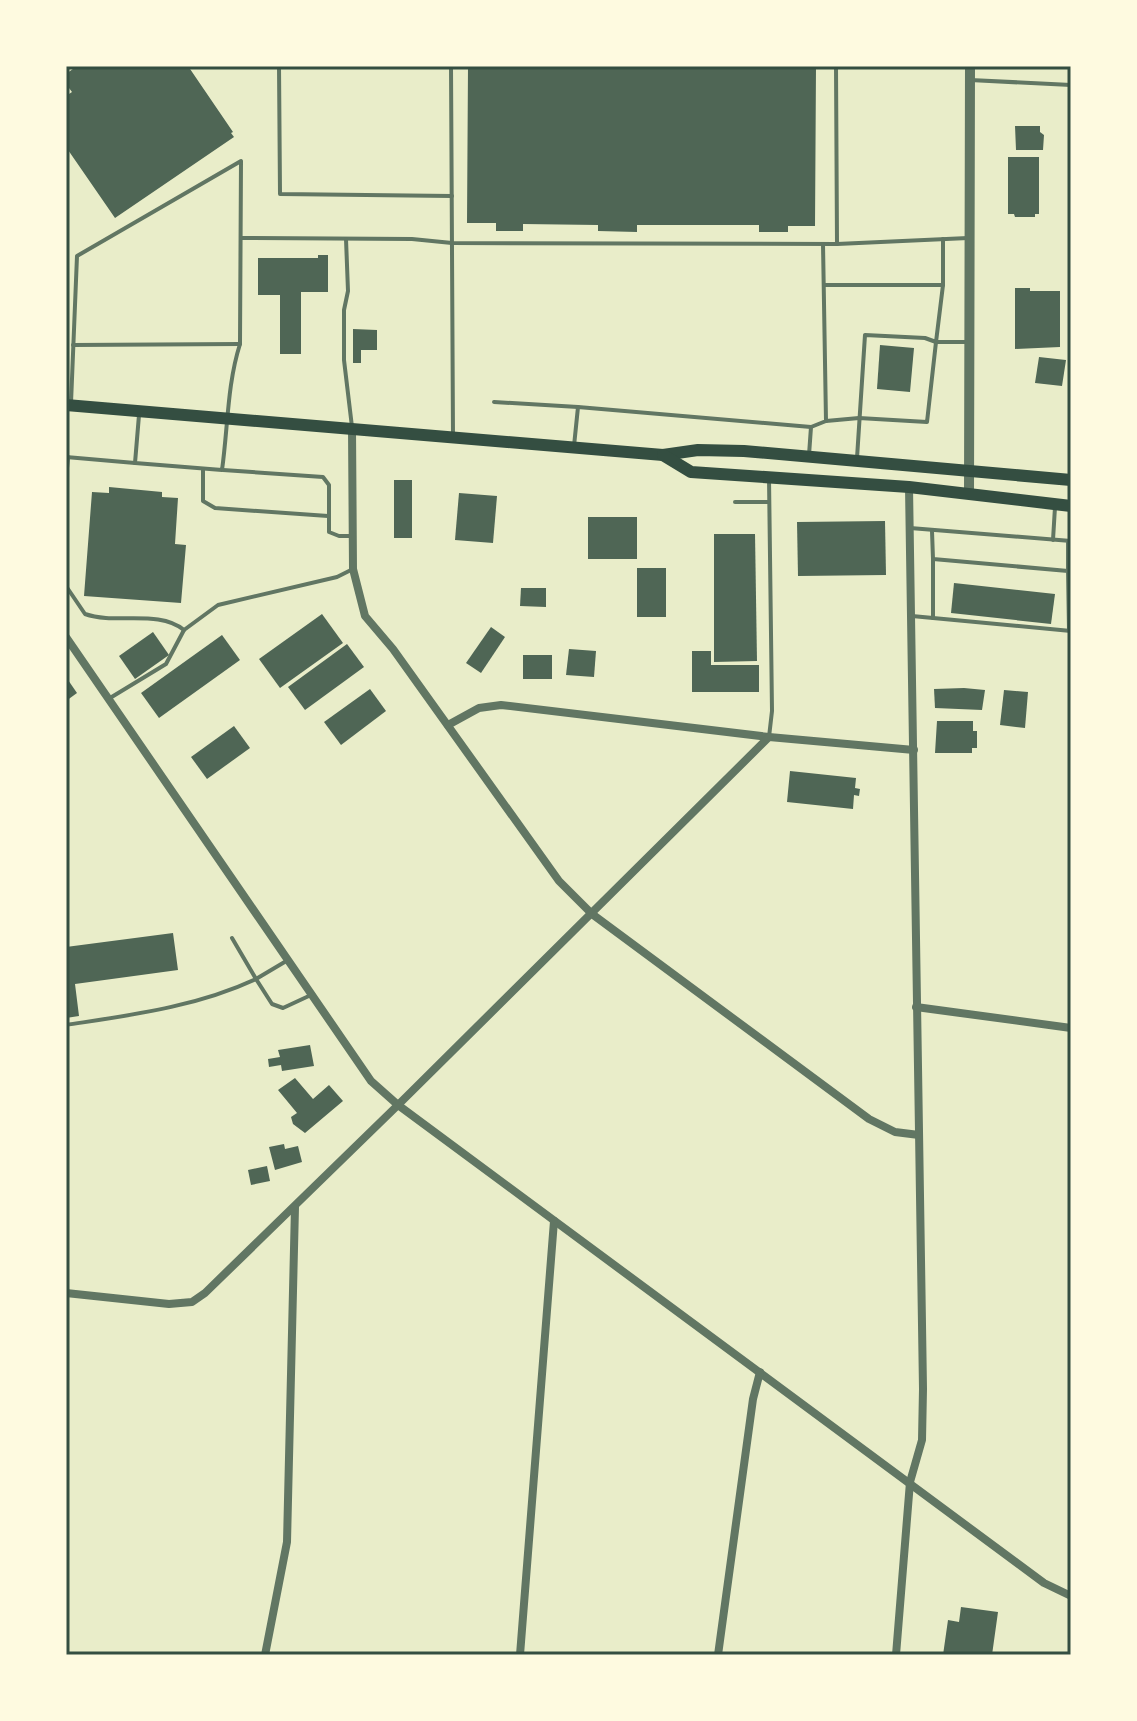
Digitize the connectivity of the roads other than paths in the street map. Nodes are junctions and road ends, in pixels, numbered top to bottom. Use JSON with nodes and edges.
{"nodes":[{"id":1,"x":279,"y":66,"type":"edge"},
{"id":2,"x":451,"y":66,"type":"edge"},
{"id":3,"x":836,"y":66,"type":"edge"},
{"id":4,"x":970,"y":66,"type":"edge"},
{"id":5,"x":970,"y":80,"type":"junction"},
{"id":6,"x":1071,"y":85,"type":"edge"},
{"id":7,"x":452,"y":196,"type":"junction"},
{"id":8,"x":241,"y":238,"type":"junction"},
{"id":9,"x":968,"y":238,"type":"junction"},
{"id":10,"x":346,"y":239,"type":"junction"},
{"id":11,"x":943,"y":239,"type":"junction"},
{"id":12,"x":452,"y":243,"type":"junction"},
{"id":13,"x":823,"y":244,"type":"junction"},
{"id":14,"x":837,"y":244,"type":"junction"},
{"id":15,"x":824,"y":285,"type":"junction"},
{"id":16,"x":943,"y":285,"type":"junction"},
{"id":17,"x":936,"y":342,"type":"junction"},
{"id":18,"x":969,"y":342,"type":"junction"},
{"id":19,"x":240,"y":344,"type":"junction"},
{"id":20,"x":73,"y":345,"type":"junction"},
{"id":21,"x":494,"y":402,"type":"dead end"},
{"id":22,"x":68,"y":406,"type":"edge"},
{"id":23,"x":578,"y":407,"type":"junction"},
{"id":24,"x":139,"y":412,"type":"junction"},
{"id":25,"x":859,"y":418,"type":"junction"},
{"id":26,"x":229,"y":419,"type":"junction"},
{"id":27,"x":826,"y":421,"type":"junction"},
{"id":28,"x":811,"y":427,"type":"junction"},
{"id":29,"x":352,"y":429,"type":"junction"},
{"id":30,"x":453,"y":437,"type":"junction"},
{"id":31,"x":574,"y":448,"type":"junction"},
{"id":32,"x":663,"y":455,"type":"junction"},
{"id":33,"x":809,"y":456,"type":"junction"},
{"id":34,"x":67,"y":457,"type":"edge"},
{"id":35,"x":857,"y":460,"type":"junction"},
{"id":36,"x":135,"y":463,"type":"junction"},
{"id":37,"x":203,"y":469,"type":"junction"},
{"id":38,"x":222,"y":470,"type":"junction"},
{"id":39,"x":971,"y":470,"type":"junction"},
{"id":40,"x":770,"y":476,"type":"junction"},
{"id":41,"x":66,"y":479,"type":"edge"},
{"id":42,"x":1071,"y":480,"type":"edge"},
{"id":43,"x":909,"y":487,"type":"junction"},
{"id":44,"x":969,"y":494,"type":"junction"},
{"id":45,"x":735,"y":502,"type":"dead end"},
{"id":46,"x":769,"y":502,"type":"junction"},
{"id":47,"x":1055,"y":505,"type":"junction"},
{"id":48,"x":1071,"y":506,"type":"edge"},
{"id":49,"x":328,"y":516,"type":"junction"},
{"id":50,"x":910,"y":528,"type":"junction"},
{"id":51,"x":932,"y":531,"type":"junction"},
{"id":52,"x":353,"y":536,"type":"junction"},
{"id":53,"x":1053,"y":540,"type":"junction"},
{"id":54,"x":1070,"y":541,"type":"edge"},
{"id":55,"x":933,"y":559,"type":"junction"},
{"id":56,"x":353,"y":569,"type":"junction"},
{"id":57,"x":1068,"y":571,"type":"junction"},
{"id":58,"x":66,"y":586,"type":"edge"},
{"id":59,"x":912,"y":616,"type":"junction"},
{"id":60,"x":933,"y":618,"type":"junction"},
{"id":61,"x":184,"y":630,"type":"junction"},
{"id":62,"x":1070,"y":630,"type":"edge"},
{"id":63,"x":66,"y":637,"type":"edge"},
{"id":64,"x":108,"y":699,"type":"junction"},
{"id":65,"x":448,"y":725,"type":"junction"},
{"id":66,"x":769,"y":737,"type":"junction"},
{"id":67,"x":914,"y":750,"type":"junction"},
{"id":68,"x":592,"y":914,"type":"junction"},
{"id":69,"x":232,"y":938,"type":"dead end"},
{"id":70,"x":288,"y":960,"type":"junction"},
{"id":71,"x":256,"y":979,"type":"junction"},
{"id":72,"x":311,"y":995,"type":"junction"},
{"id":73,"x":916,"y":1007,"type":"junction"},
{"id":74,"x":66,"y":1025,"type":"edge"},
{"id":75,"x":1071,"y":1028,"type":"edge"},
{"id":76,"x":398,"y":1105,"type":"junction"},
{"id":77,"x":919,"y":1135,"type":"junction"},
{"id":78,"x":295,"y":1207,"type":"junction"},
{"id":79,"x":554,"y":1221,"type":"junction"},
{"id":80,"x":66,"y":1293,"type":"edge"},
{"id":81,"x":760,"y":1372,"type":"junction"},
{"id":82,"x":910,"y":1482,"type":"junction"},
{"id":83,"x":1071,"y":1596,"type":"edge"},
{"id":84,"x":265,"y":1655,"type":"edge"},
{"id":85,"x":520,"y":1655,"type":"edge"},
{"id":86,"x":718,"y":1655,"type":"edge"},
{"id":87,"x":896,"y":1655,"type":"edge"}],
"edges":[{"from":1,"to":7,"type":"lane"},
{"from":2,"to":7,"type":"lane"},
{"from":3,"to":14,"type":"lane"},
{"from":4,"to":5,"type":"street"},
{"from":5,"to":6,"type":"lane"},
{"from":5,"to":9,"type":"street"},
{"from":7,"to":12,"type":"lane"},
{"from":8,"to":10,"type":"lane"},
{"from":8,"to":19,"type":"lane"},
{"from":8,"to":20,"type":"lane"},
{"from":9,"to":11,"type":"lane"},
{"from":9,"to":18,"type":"street"},
{"from":10,"to":12,"type":"lane"},
{"from":10,"to":29,"type":"lane"},
{"from":11,"to":14,"type":"lane"},
{"from":11,"to":16,"type":"lane"},
{"from":12,"to":13,"type":"lane"},
{"from":12,"to":30,"type":"lane"},
{"from":13,"to":14,"type":"lane"},
{"from":13,"to":15,"type":"lane"},
{"from":15,"to":16,"type":"lane"},
{"from":15,"to":27,"type":"lane"},
{"from":16,"to":17,"type":"lane"},
{"from":17,"to":18,"type":"lane"},
{"from":17,"to":25,"type":"lane"},
{"from":17,"to":25,"type":"lane"},
{"from":18,"to":39,"type":"street"},
{"from":19,"to":20,"type":"lane"},
{"from":19,"to":26,"type":"lane"},
{"from":20,"to":22,"type":"lane"},
{"from":21,"to":23,"type":"lane"},
{"from":22,"to":24,"type":"main road"},
{"from":23,"to":28,"type":"lane"},
{"from":23,"to":31,"type":"lane"},
{"from":24,"to":26,"type":"main road"},
{"from":24,"to":36,"type":"lane"},
{"from":25,"to":27,"type":"lane"},
{"from":25,"to":35,"type":"lane"},
{"from":26,"to":29,"type":"main road"},
{"from":26,"to":38,"type":"lane"},
{"from":27,"to":28,"type":"lane"},
{"from":28,"to":33,"type":"lane"},
{"from":29,"to":30,"type":"main road"},
{"from":29,"to":52,"type":"street"},
{"from":30,"to":31,"type":"main road"},
{"from":31,"to":32,"type":"main road"},
{"from":32,"to":33,"type":"main road"},
{"from":32,"to":40,"type":"main road"},
{"from":33,"to":35,"type":"main road"},
{"from":34,"to":36,"type":"lane"},
{"from":34,"to":41,"type":"lane"},
{"from":35,"to":39,"type":"main road"},
{"from":36,"to":37,"type":"lane"},
{"from":37,"to":38,"type":"lane"},
{"from":37,"to":49,"type":"lane"},
{"from":38,"to":49,"type":"lane"},
{"from":39,"to":42,"type":"main road"},
{"from":39,"to":44,"type":"street"},
{"from":40,"to":43,"type":"main road"},
{"from":40,"to":46,"type":"lane"},
{"from":43,"to":44,"type":"main road"},
{"from":43,"to":50,"type":"street"},
{"from":44,"to":47,"type":"main road"},
{"from":45,"to":46,"type":"lane"},
{"from":46,"to":66,"type":"lane"},
{"from":47,"to":48,"type":"main road"},
{"from":47,"to":53,"type":"lane"},
{"from":49,"to":52,"type":"lane"},
{"from":50,"to":51,"type":"lane"},
{"from":50,"to":59,"type":"street"},
{"from":51,"to":53,"type":"lane"},
{"from":51,"to":55,"type":"lane"},
{"from":52,"to":56,"type":"street"},
{"from":53,"to":54,"type":"lane"},
{"from":54,"to":57,"type":"lane"},
{"from":55,"to":57,"type":"lane"},
{"from":55,"to":60,"type":"lane"},
{"from":56,"to":61,"type":"lane"},
{"from":56,"to":65,"type":"street"},
{"from":57,"to":62,"type":"lane"},
{"from":58,"to":61,"type":"lane"},
{"from":59,"to":60,"type":"lane"},
{"from":59,"to":67,"type":"street"},
{"from":60,"to":62,"type":"lane"},
{"from":61,"to":64,"type":"lane"},
{"from":63,"to":64,"type":"street"},
{"from":64,"to":70,"type":"street"},
{"from":65,"to":66,"type":"street"},
{"from":65,"to":68,"type":"street"},
{"from":66,"to":67,"type":"street"},
{"from":66,"to":68,"type":"street"},
{"from":67,"to":73,"type":"street"},
{"from":68,"to":76,"type":"street"},
{"from":68,"to":77,"type":"street"},
{"from":69,"to":71,"type":"lane"},
{"from":70,"to":71,"type":"lane"},
{"from":70,"to":72,"type":"street"},
{"from":71,"to":72,"type":"lane"},
{"from":71,"to":74,"type":"lane"},
{"from":72,"to":76,"type":"street"},
{"from":73,"to":75,"type":"street"},
{"from":73,"to":77,"type":"street"},
{"from":76,"to":78,"type":"street"},
{"from":76,"to":79,"type":"street"},
{"from":77,"to":82,"type":"street"},
{"from":78,"to":80,"type":"street"},
{"from":78,"to":84,"type":"street"},
{"from":79,"to":81,"type":"street"},
{"from":79,"to":85,"type":"street"},
{"from":81,"to":82,"type":"street"},
{"from":81,"to":86,"type":"street"},
{"from":82,"to":83,"type":"street"},
{"from":82,"to":87,"type":"street"}]}
